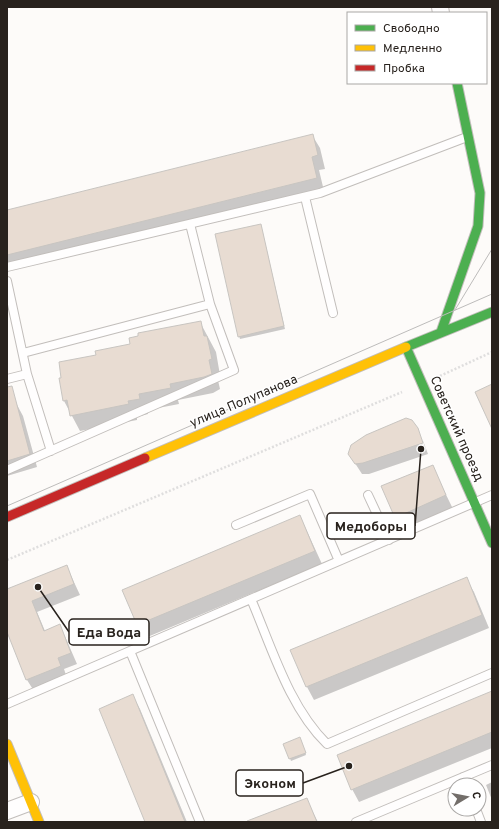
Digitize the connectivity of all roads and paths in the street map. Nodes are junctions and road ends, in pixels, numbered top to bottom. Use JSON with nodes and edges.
{"nodes":[{"id":1,"x":457,"y":84,"type":"edge"},
{"id":2,"x":468,"y":136,"type":"junction"},
{"id":3,"x":305,"y":197,"type":"junction"},
{"id":4,"x":190,"y":224,"type":"junction"},
{"id":5,"x":7,"y":267,"type":"edge"},
{"id":6,"x":7,"y":280,"type":"edge"},
{"id":7,"x":210,"y":304,"type":"junction"},
{"id":8,"x":492,"y":312,"type":"edge"},
{"id":9,"x":333,"y":313,"type":"dead end"},
{"id":10,"x":442,"y":332,"type":"junction"},
{"id":11,"x":406,"y":347,"type":"junction"},
{"id":12,"x":492,"y":352,"type":"edge"},
{"id":13,"x":22,"y":353,"type":"junction"},
{"id":14,"x":27,"y":374,"type":"junction"},
{"id":15,"x":7,"y":379,"type":"edge"},
{"id":16,"x":421,"y":384,"type":"junction"},
{"id":17,"x":51,"y":451,"type":"junction"},
{"id":18,"x":7,"y":470,"type":"edge"},
{"id":19,"x":368,"y":495,"type":"dead end"},
{"id":20,"x":492,"y":495,"type":"edge"},
{"id":21,"x":474,"y":503,"type":"junction"},
{"id":22,"x":7,"y":517,"type":"edge"},
{"id":23,"x":236,"y":525,"type":"dead end"},
{"id":24,"x":389,"y":540,"type":"junction"},
{"id":25,"x":492,"y":543,"type":"edge"},
{"id":26,"x":7,"y":560,"type":"edge"},
{"id":27,"x":339,"y":561,"type":"junction"},
{"id":28,"x":251,"y":599,"type":"junction"},
{"id":29,"x":130,"y":651,"type":"junction"},
{"id":30,"x":492,"y":673,"type":"edge"},
{"id":31,"x":7,"y":704,"type":"edge"},
{"id":32,"x":7,"y":744,"type":"edge"},
{"id":33,"x":492,"y":765,"type":"edge"},
{"id":34,"x":471,"y":777,"type":"edge"},
{"id":35,"x":447,"y":787,"type":"edge"},
{"id":36,"x":31,"y":802,"type":"junction"},
{"id":37,"x":7,"y":811,"type":"edge"},
{"id":38,"x":39,"y":822,"type":"edge"},
{"id":39,"x":200,"y":822,"type":"edge"},
{"id":40,"x":356,"y":822,"type":"edge"}],
"edges":[{"from":1,"to":2,"type":"street"},
{"from":2,"to":3,"type":"lane"},
{"from":2,"to":10,"type":"street"},
{"from":3,"to":4,"type":"lane"},
{"from":3,"to":9,"type":"lane"},
{"from":4,"to":5,"type":"lane"},
{"from":4,"to":7,"type":"lane"},
{"from":6,"to":13,"type":"lane"},
{"from":7,"to":13,"type":"lane"},
{"from":7,"to":17,"type":"lane"},
{"from":8,"to":10,"type":"street","name":"улица Полупанова"},
{"from":10,"to":11,"type":"street","name":"улица Полупанова"},
{"from":11,"to":16,"type":"street","name":"Советский проезд"},
{"from":11,"to":22,"type":"street","name":"улица Полупанова"},
{"from":12,"to":16,"type":"path"},
{"from":13,"to":14,"type":"lane"},
{"from":14,"to":15,"type":"lane"},
{"from":14,"to":17,"type":"lane"},
{"from":16,"to":21,"type":"street","name":"Советский проезд"},
{"from":16,"to":26,"type":"path"},
{"from":17,"to":18,"type":"lane"},
{"from":19,"to":24,"type":"lane"},
{"from":20,"to":21,"type":"lane"},
{"from":21,"to":24,"type":"lane"},
{"from":21,"to":25,"type":"street","name":"Советский проезд"},
{"from":23,"to":27,"type":"lane"},
{"from":24,"to":27,"type":"lane"},
{"from":27,"to":28,"type":"lane"},
{"from":28,"to":29,"type":"lane"},
{"from":28,"to":30,"type":"lane"},
{"from":29,"to":31,"type":"lane"},
{"from":29,"to":39,"type":"lane"},
{"from":32,"to":36,"type":"street"},
{"from":33,"to":34,"type":"lane"},
{"from":35,"to":40,"type":"lane"},
{"from":36,"to":37,"type":"street"},
{"from":36,"to":38,"type":"street"}]}
